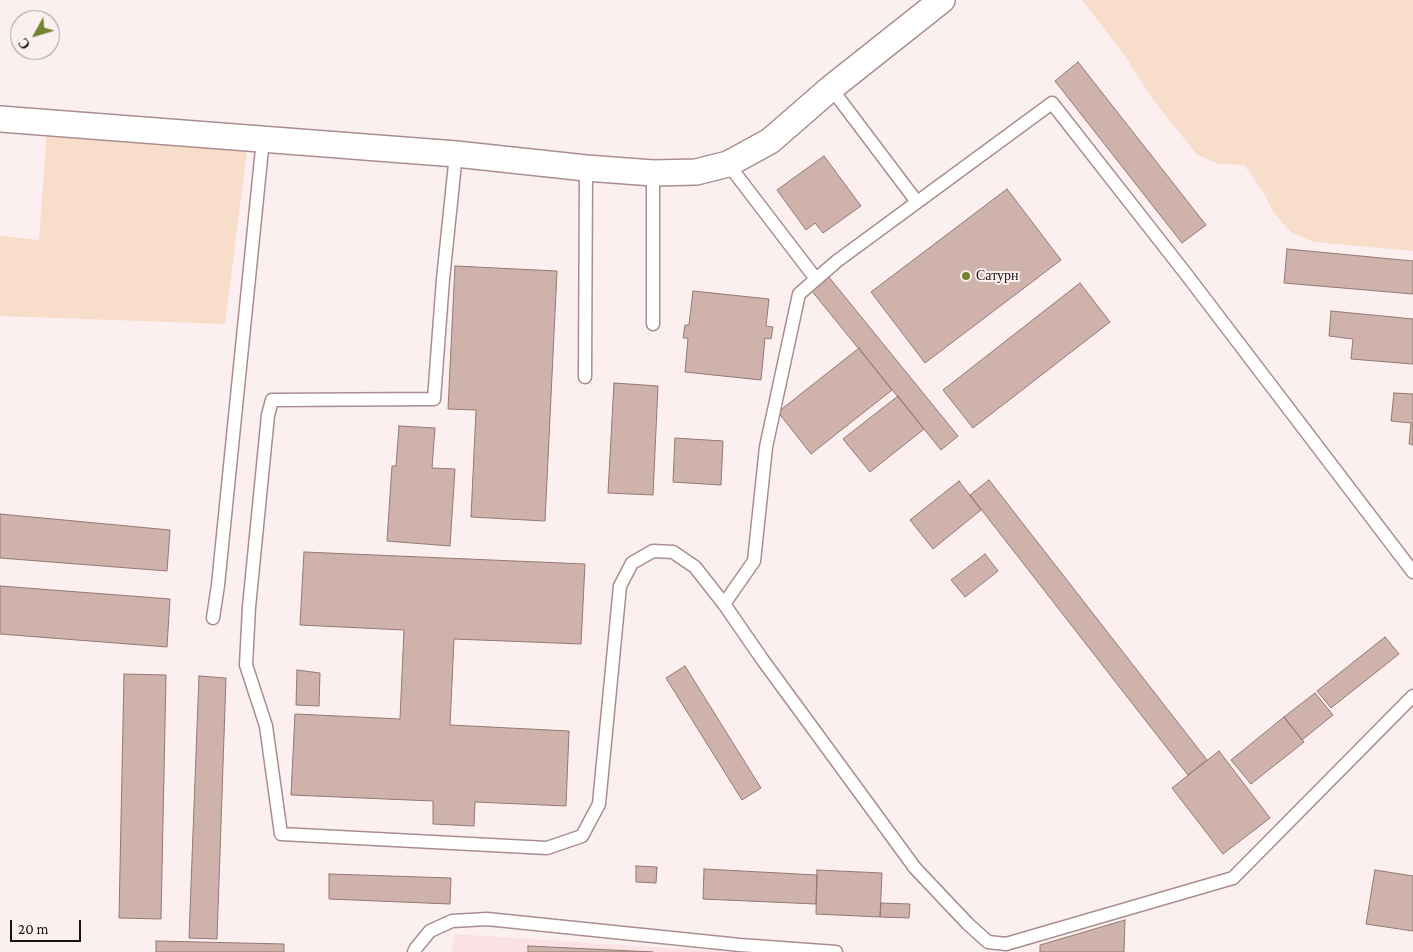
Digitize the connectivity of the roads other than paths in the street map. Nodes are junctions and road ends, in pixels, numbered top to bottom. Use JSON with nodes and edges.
{"nodes":[{"id":1,"x":942,"y":0,"type":"edge"},
{"id":2,"x":831,"y":88,"type":"junction"},
{"id":3,"x":0,"y":118,"type":"edge"},
{"id":4,"x":263,"y":139,"type":"junction"},
{"id":5,"x":456,"y":154,"type":"junction"},
{"id":6,"x":728,"y":164,"type":"junction"},
{"id":7,"x":586,"y":168,"type":"junction"},
{"id":8,"x":653,"y":173,"type":"junction"},
{"id":9,"x":917,"y":202,"type":"junction"},
{"id":10,"x":816,"y":279,"type":"junction"},
{"id":11,"x":653,"y":324,"type":"dead end"},
{"id":12,"x":586,"y":377,"type":"dead end"},
{"id":13,"x":1413,"y":572,"type":"edge"},
{"id":14,"x":724,"y":604,"type":"junction"},
{"id":15,"x":212,"y":618,"type":"dead end"},
{"id":16,"x":1413,"y":696,"type":"edge"},
{"id":17,"x":740,"y":948,"type":"edge"},
{"id":18,"x":414,"y":952,"type":"edge"},
{"id":19,"x":836,"y":952,"type":"edge"}],
"edges":[{"from":1,"to":2,"type":"street"},
{"from":2,"to":6,"type":"street"},
{"from":2,"to":9,"type":"lane"},
{"from":3,"to":4,"type":"street"},
{"from":4,"to":5,"type":"street"},
{"from":4,"to":15,"type":"lane"},
{"from":5,"to":7,"type":"street"},
{"from":5,"to":14,"type":"lane"},
{"from":6,"to":8,"type":"street"},
{"from":6,"to":10,"type":"lane"},
{"from":7,"to":8,"type":"street"},
{"from":7,"to":12,"type":"lane"},
{"from":8,"to":11,"type":"lane"},
{"from":9,"to":10,"type":"lane"},
{"from":9,"to":13,"type":"lane"},
{"from":10,"to":14,"type":"lane"},
{"from":14,"to":16,"type":"lane"},
{"from":17,"to":18,"type":"lane"},
{"from":17,"to":19,"type":"lane"}]}
